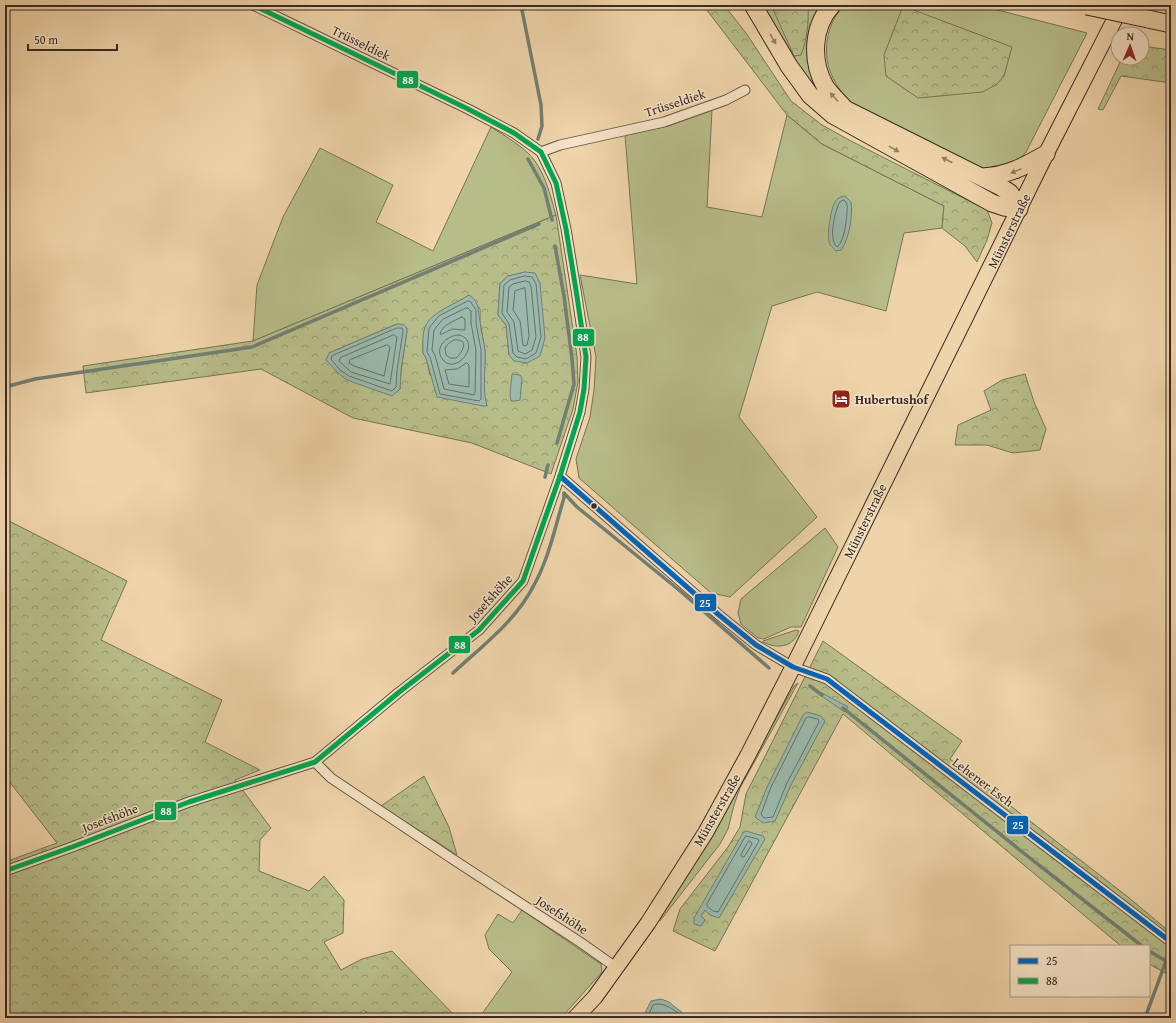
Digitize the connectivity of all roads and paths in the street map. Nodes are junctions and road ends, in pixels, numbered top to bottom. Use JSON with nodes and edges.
{"nodes":[{"id":1,"x":253,"y":5,"type":"edge"},
{"id":2,"x":753,"y":5,"type":"edge"},
{"id":3,"x":832,"y":5,"type":"edge"},
{"id":4,"x":1122,"y":5,"type":"edge"},
{"id":5,"x":1085,"y":6,"type":"edge"},
{"id":6,"x":1171,"y":24,"type":"edge"},
{"id":7,"x":745,"y":90,"type":"dead end"},
{"id":8,"x":541,"y":152,"type":"junction"},
{"id":9,"x":1046,"y":154,"type":"junction"},
{"id":10,"x":982,"y":177,"type":"junction"},
{"id":11,"x":1020,"y":209,"type":"junction"},
{"id":12,"x":560,"y":476,"type":"junction"},
{"id":13,"x":794,"y":667,"type":"junction"},
{"id":14,"x":315,"y":762,"type":"junction"},
{"id":15,"x":5,"y":870,"type":"edge"},
{"id":16,"x":1171,"y":942,"type":"edge"},
{"id":17,"x":617,"y":968,"type":"junction"},
{"id":18,"x":575,"y":1018,"type":"edge"}],
"edges":[{"from":1,"to":8,"type":"street","name":"Trüsseldiek"},
{"from":2,"to":11,"type":"highway","one_way":true},
{"from":10,"to":3,"type":"highway","one_way":true},
{"from":4,"to":9,"type":"main road","name":"Münsterstraße"},
{"from":5,"to":6,"type":"highway","bridge":true},
{"from":7,"to":8,"type":"street","name":"Trüsseldiek"},
{"from":8,"to":12,"type":"street","name":"Trüsseldiek"},
{"from":9,"to":10,"type":"highway","one_way":true},
{"from":9,"to":11,"type":"main road","name":"Münsterstraße"},
{"from":10,"to":11,"type":"highway"},
{"from":11,"to":13,"type":"main road","name":"Münsterstraße"},
{"from":12,"to":13,"type":"street"},
{"from":12,"to":14,"type":"street","name":"Josefshöhe"},
{"from":13,"to":16,"type":"street","name":"Lehener Esch"},
{"from":13,"to":17,"type":"main road","name":"Münsterstraße"},
{"from":14,"to":15,"type":"street","name":"Josefshöhe"},
{"from":14,"to":17,"type":"street","name":"Josefshöhe"},
{"from":17,"to":18,"type":"main road","name":"Münsterstraße"}]}
